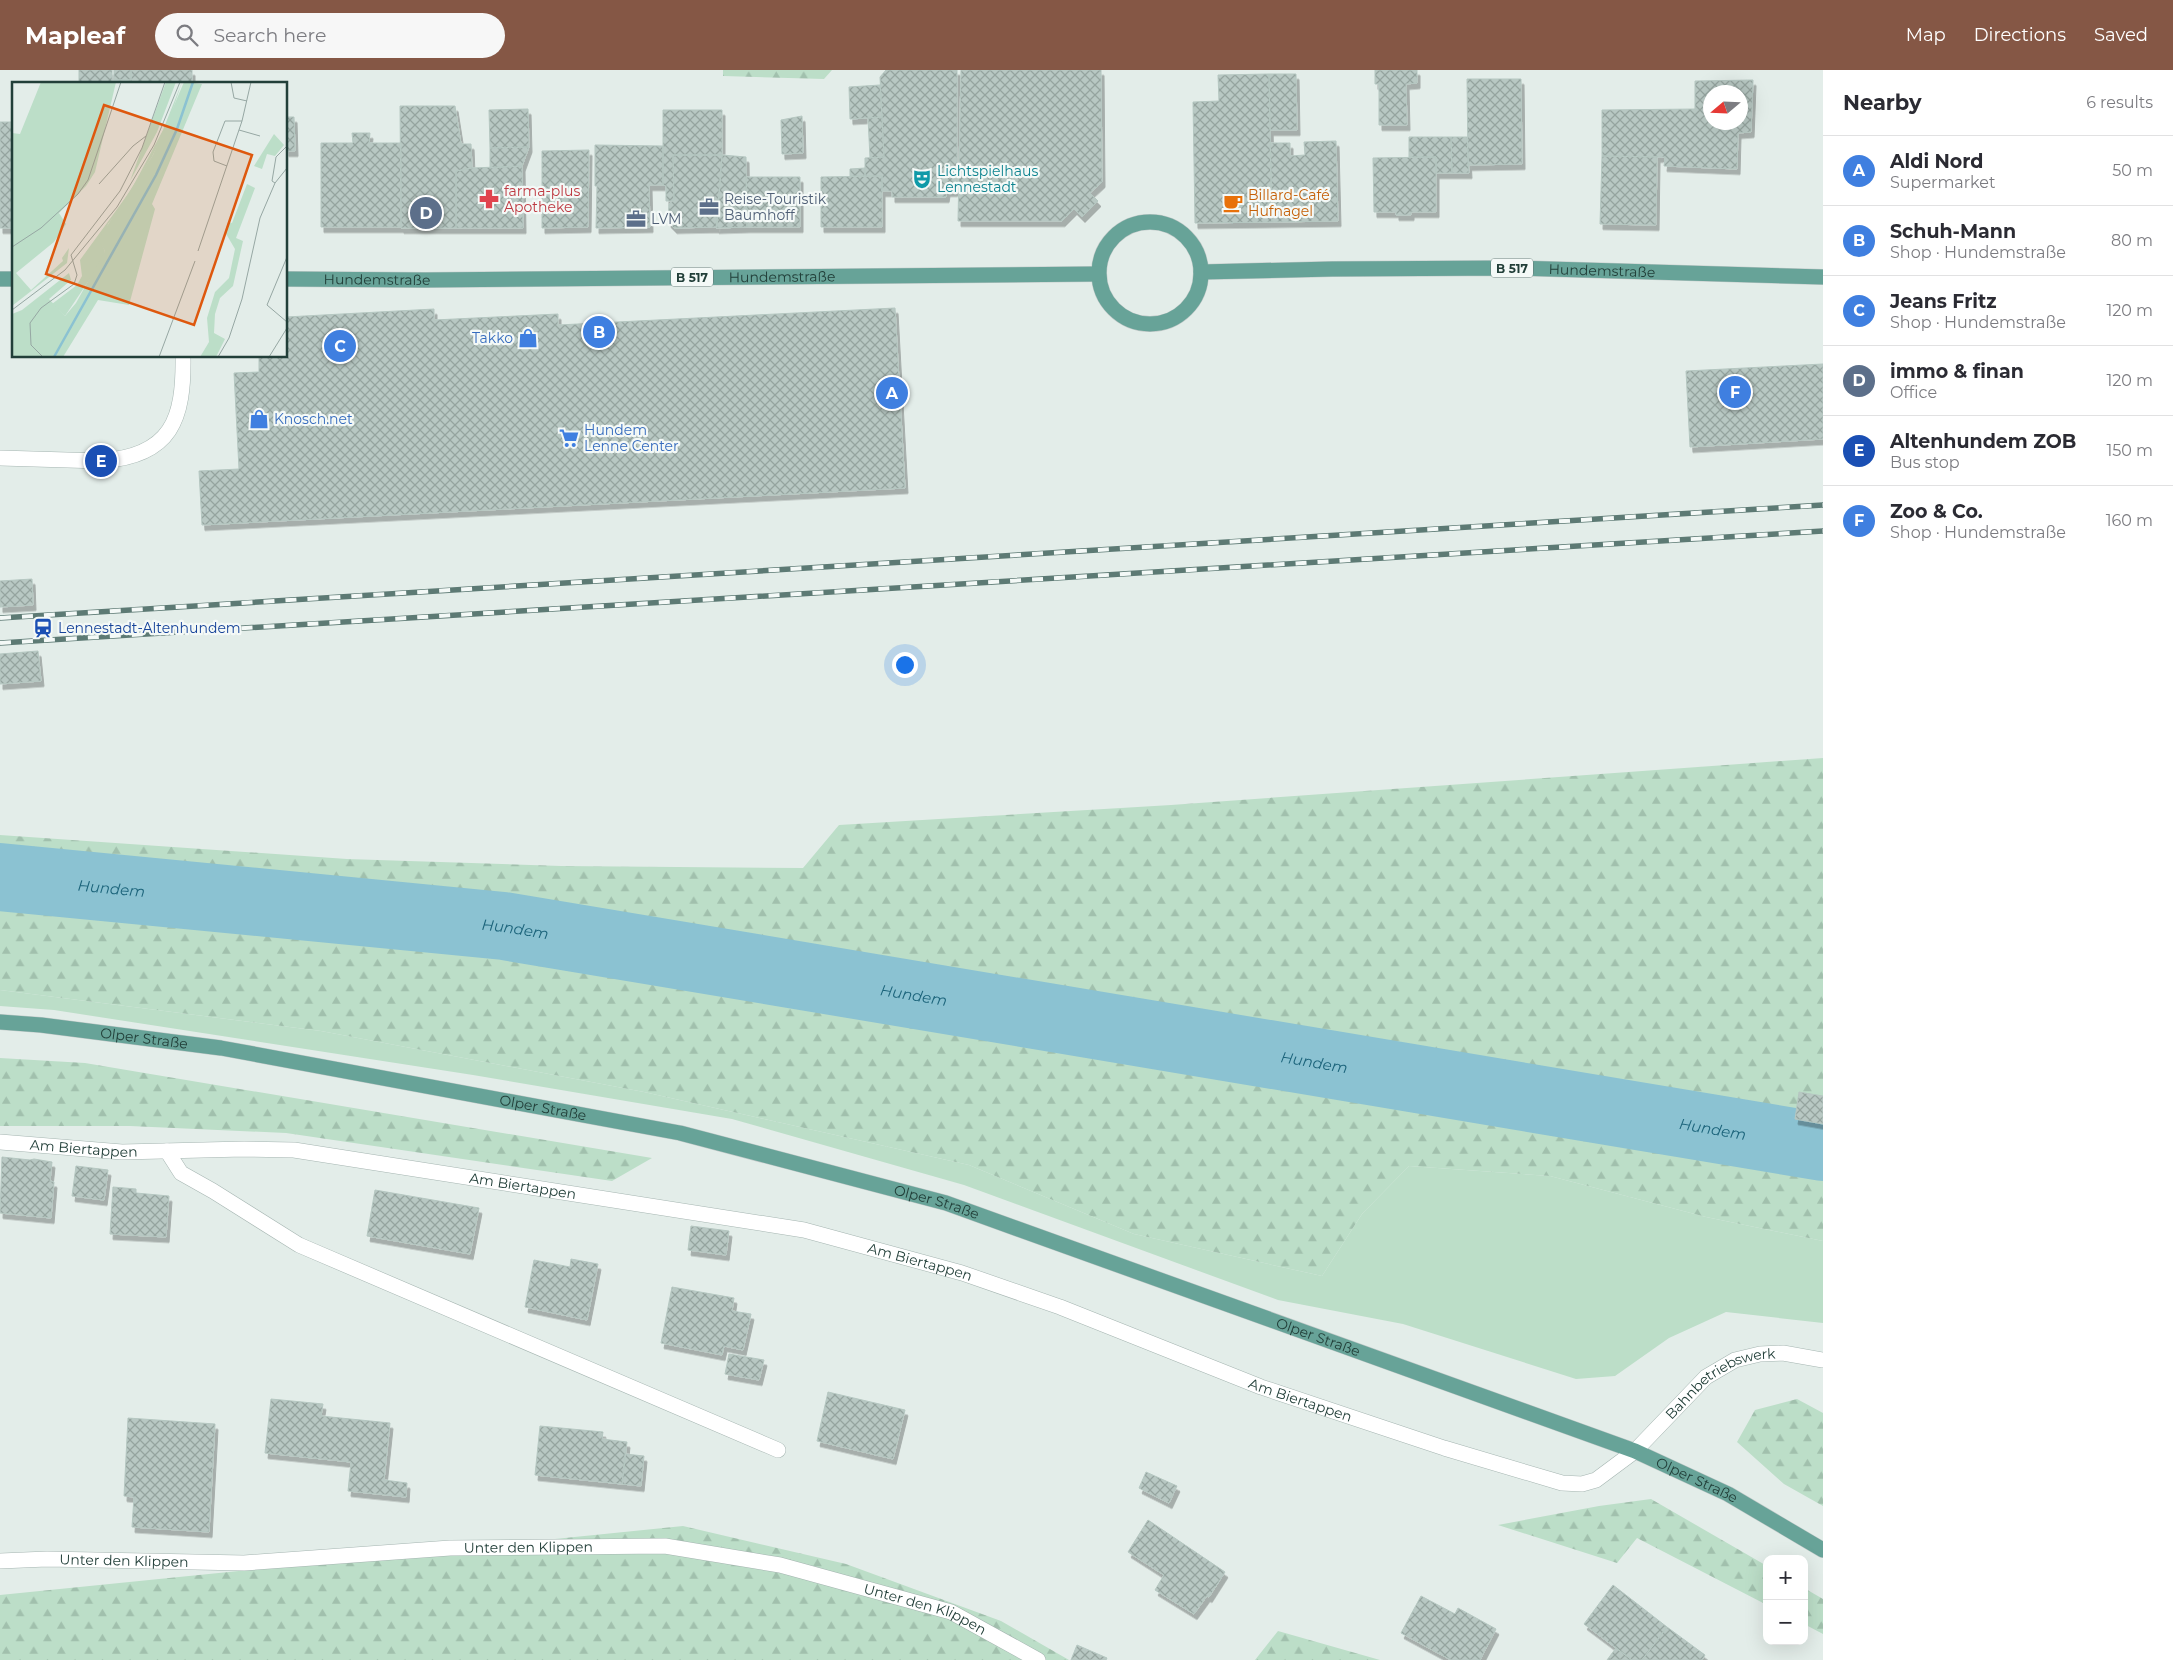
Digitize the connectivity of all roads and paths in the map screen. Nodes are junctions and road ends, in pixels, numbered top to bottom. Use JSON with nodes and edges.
{"nodes":[{"id":1,"x":1201,"y":272,"type":"junction"},
{"id":2,"x":1098,"y":274,"type":"junction"},
{"id":3,"x":1823,"y":277,"type":"edge"},
{"id":4,"x":288,"y":279,"type":"edge"},
{"id":5,"x":183,"y":358,"type":"edge"},
{"id":6,"x":0,"y":458,"type":"edge"},
{"id":7,"x":0,"y":1022,"type":"edge"},
{"id":8,"x":0,"y":1142,"type":"edge"},
{"id":9,"x":168,"y":1151,"type":"junction"},
{"id":10,"x":1823,"y":1360,"type":"edge"},
{"id":11,"x":778,"y":1450,"type":"dead end"},
{"id":12,"x":1635,"y":1451,"type":"junction"},
{"id":13,"x":1823,"y":1550,"type":"edge"},
{"id":14,"x":0,"y":1561,"type":"edge"},
{"id":15,"x":1038,"y":1660,"type":"edge"}],
"edges":[{"from":1,"to":2,"type":"main road"},
{"from":1,"to":2,"type":"main road"},
{"from":1,"to":3,"type":"main road","name":"Hundemstraße","number":"B 517"},
{"from":2,"to":4,"type":"main road","name":"Hundemstraße","number":"B 517"},
{"from":5,"to":6,"type":"street"},
{"from":7,"to":12,"type":"main road","name":"Olper Straße"},
{"from":8,"to":9,"type":"street","name":"Am Biertappen"},
{"from":9,"to":11,"type":"street"},
{"from":9,"to":12,"type":"street","name":"Am Biertappen"},
{"from":10,"to":12,"type":"street","name":"Bahnbetriebswerk"},
{"from":12,"to":13,"type":"main road","name":"Olper Straße"},
{"from":14,"to":15,"type":"street","name":"Unter den Klippen"}]}
